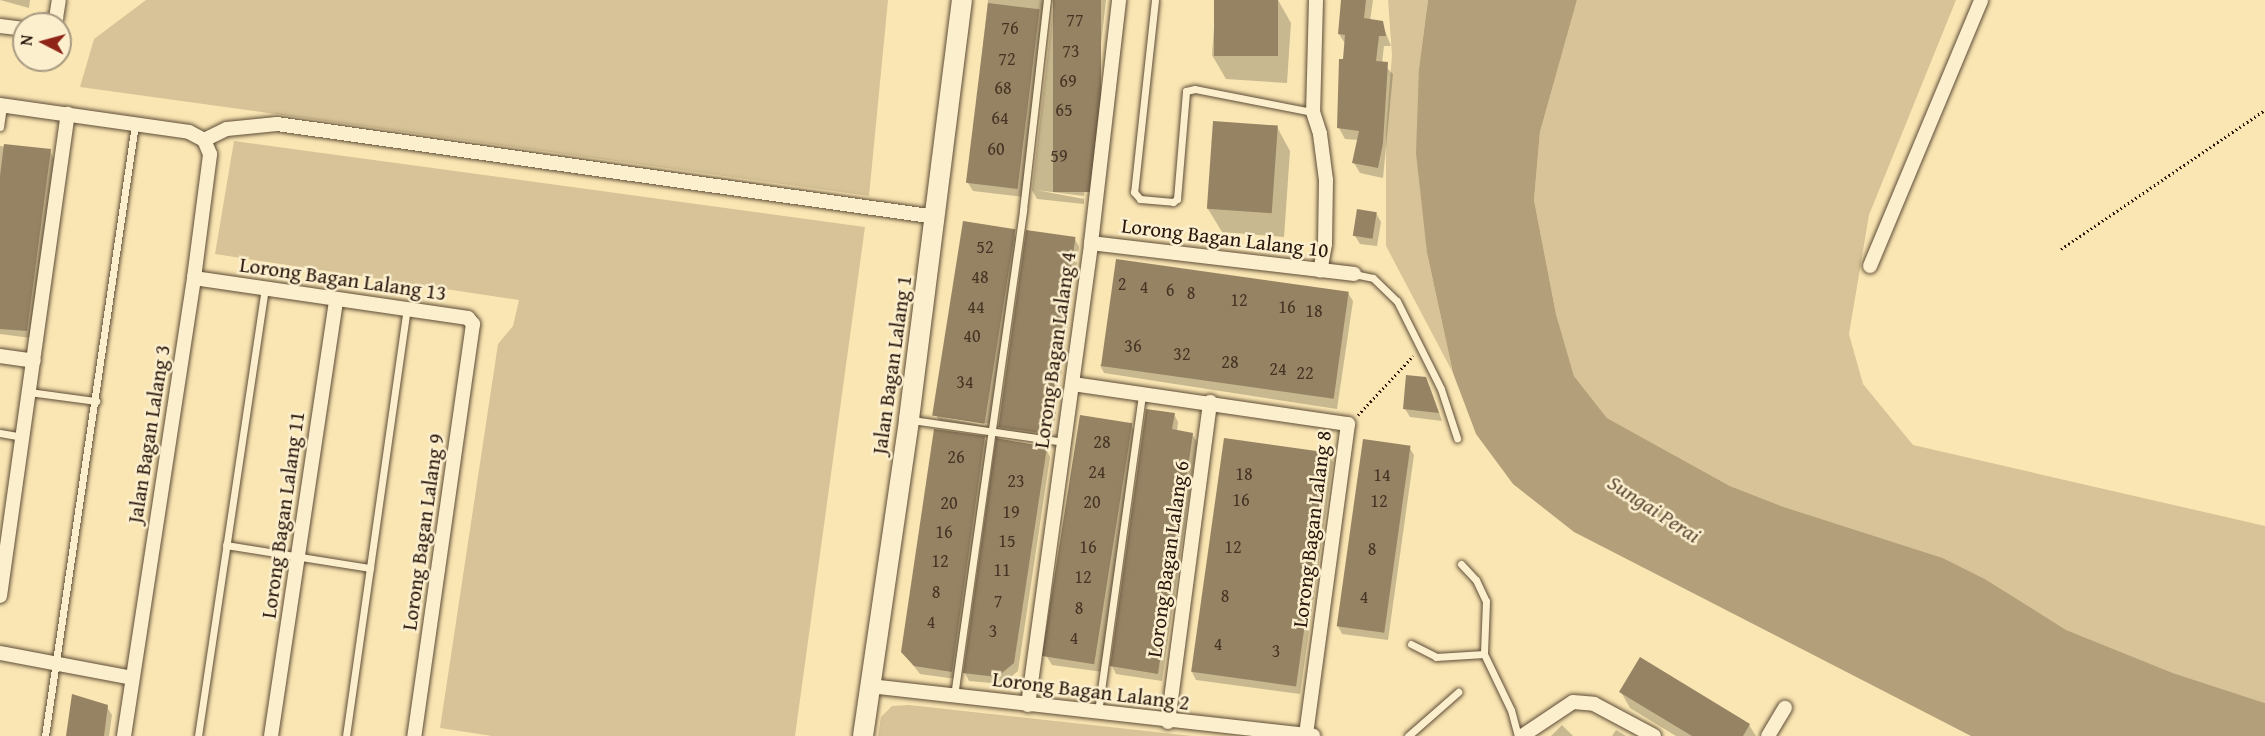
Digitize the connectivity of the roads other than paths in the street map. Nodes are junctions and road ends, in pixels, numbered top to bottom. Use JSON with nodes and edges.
{"nodes":[{"id":1,"x":962,"y":0,"type":"edge"},
{"id":2,"x":1047,"y":0,"type":"edge"},
{"id":3,"x":1119,"y":0,"type":"edge"},
{"id":4,"x":1155,"y":0,"type":"edge"},
{"id":5,"x":1316,"y":0,"type":"edge"},
{"id":6,"x":1981,"y":0,"type":"edge"},
{"id":7,"x":2,"y":105,"type":"edge"},
{"id":8,"x":1313,"y":112,"type":"junction"},
{"id":9,"x":68,"y":114,"type":"junction"},
{"id":10,"x":135,"y":124,"type":"junction"},
{"id":11,"x":0,"y":127,"type":"edge"},
{"id":12,"x":204,"y":140,"type":"junction"},
{"id":13,"x":936,"y":217,"type":"junction"},
{"id":14,"x":1091,"y":243,"type":"junction"},
{"id":15,"x":1870,"y":266,"type":"dead end"},
{"id":16,"x":1320,"y":271,"type":"junction"},
{"id":17,"x":1354,"y":274,"type":"joint"},
{"id":18,"x":194,"y":278,"type":"junction"},
{"id":19,"x":265,"y":288,"type":"junction"},
{"id":20,"x":336,"y":300,"type":"junction"},
{"id":21,"x":407,"y":309,"type":"junction"},
{"id":22,"x":474,"y":334,"type":"joint"},
{"id":23,"x":0,"y":356,"type":"edge"},
{"id":24,"x":34,"y":361,"type":"junction"},
{"id":25,"x":1073,"y":384,"type":"junction"},
{"id":26,"x":29,"y":392,"type":"junction"},
{"id":27,"x":1142,"y":393,"type":"junction"},
{"id":28,"x":96,"y":401,"type":"junction"},
{"id":29,"x":1210,"y":402,"type":"junction"},
{"id":30,"x":909,"y":419,"type":"junction"},
{"id":31,"x":991,"y":430,"type":"junction"},
{"id":32,"x":0,"y":433,"type":"edge"},
{"id":33,"x":22,"y":437,"type":"junction"},
{"id":34,"x":1457,"y":438,"type":"dead end"},
{"id":35,"x":1064,"y":442,"type":"junction"},
{"id":36,"x":6,"y":511,"type":"edge"},
{"id":37,"x":226,"y":545,"type":"junction"},
{"id":38,"x":298,"y":558,"type":"junction"},
{"id":39,"x":1461,"y":564,"type":"dead end"},
{"id":40,"x":370,"y":568,"type":"junction"},
{"id":41,"x":0,"y":596,"type":"edge"},
{"id":42,"x":1411,"y":645,"type":"dead end"},
{"id":43,"x":0,"y":653,"type":"edge"},
{"id":44,"x":1484,"y":654,"type":"junction"},
{"id":45,"x":56,"y":664,"type":"junction"},
{"id":46,"x":132,"y":678,"type":"junction"},
{"id":47,"x":870,"y":686,"type":"junction"},
{"id":48,"x":1458,"y":692,"type":"dead end"},
{"id":49,"x":954,"y":696,"type":"junction"},
{"id":50,"x":1028,"y":705,"type":"junction"},
{"id":51,"x":1785,"y":708,"type":"dead end"},
{"id":52,"x":1098,"y":714,"type":"junction"},
{"id":53,"x":1168,"y":722,"type":"junction"},
{"id":54,"x":1309,"y":735,"type":"edge"},
{"id":55,"x":45,"y":736,"type":"edge"},
{"id":56,"x":124,"y":736,"type":"edge"},
{"id":57,"x":198,"y":736,"type":"edge"},
{"id":58,"x":271,"y":736,"type":"edge"},
{"id":59,"x":346,"y":736,"type":"edge"},
{"id":60,"x":414,"y":736,"type":"edge"},
{"id":61,"x":863,"y":736,"type":"edge"},
{"id":62,"x":1408,"y":736,"type":"edge"},
{"id":63,"x":1520,"y":736,"type":"edge"},
{"id":64,"x":1654,"y":736,"type":"edge"},
{"id":65,"x":1768,"y":736,"type":"edge"}],
"edges":[{"from":1,"to":13,"type":"main road","name":"Jalan Bagan Lalang 1"},
{"from":2,"to":31,"type":"lane"},
{"from":3,"to":14,"type":"street","name":"Lorong Bagan Lalang 4"},
{"from":4,"to":8,"type":"lane"},
{"from":5,"to":8,"type":"street"},
{"from":6,"to":15,"type":"street"},
{"from":7,"to":9,"type":"street"},
{"from":7,"to":11,"type":"lane"},
{"from":8,"to":16,"type":"street"},
{"from":9,"to":10,"type":"street"},
{"from":9,"to":24,"type":"street"},
{"from":10,"to":12,"type":"street"},
{"from":10,"to":28,"type":"lane"},
{"from":12,"to":13,"type":"street"},
{"from":12,"to":18,"type":"street","name":"Jalan Bagan Lalang 3"},
{"from":13,"to":30,"type":"main road","name":"Jalan Bagan Lalang 1"},
{"from":14,"to":16,"type":"street","name":"Lorong Bagan Lalang 10"},
{"from":14,"to":25,"type":"street","name":"Lorong Bagan Lalang 4"},
{"from":16,"to":17,"type":"street","name":"Lorong Bagan Lalang 10"},
{"from":17,"to":34,"type":"lane"},
{"from":18,"to":19,"type":"street","name":"Lorong Bagan Lalang 13"},
{"from":18,"to":46,"type":"street","name":"Jalan Bagan Lalang 3"},
{"from":19,"to":20,"type":"street","name":"Lorong Bagan Lalang 13"},
{"from":19,"to":37,"type":"lane"},
{"from":20,"to":21,"type":"street","name":"Lorong Bagan Lalang 13"},
{"from":20,"to":38,"type":"street","name":"Lorong Bagan Lalang 11"},
{"from":21,"to":22,"type":"street","name":"Lorong Bagan Lalang 13"},
{"from":21,"to":40,"type":"lane"},
{"from":22,"to":60,"type":"street","name":"Lorong Bagan Lalang 9"},
{"from":23,"to":24,"type":"street"},
{"from":24,"to":26,"type":"street"},
{"from":25,"to":27,"type":"street","name":"Lorong Bagan Lalang 8"},
{"from":25,"to":35,"type":"street","name":"Lorong Bagan Lalang 4"},
{"from":26,"to":28,"type":"lane"},
{"from":26,"to":33,"type":"street"},
{"from":27,"to":29,"type":"street","name":"Lorong Bagan Lalang 8"},
{"from":27,"to":52,"type":"lane"},
{"from":28,"to":45,"type":"lane"},
{"from":29,"to":53,"type":"street","name":"Lorong Bagan Lalang 6"},
{"from":29,"to":54,"type":"street","name":"Lorong Bagan Lalang 8"},
{"from":30,"to":31,"type":"lane"},
{"from":30,"to":47,"type":"main road","name":"Jalan Bagan Lalang 1"},
{"from":31,"to":35,"type":"lane"},
{"from":31,"to":49,"type":"lane"},
{"from":32,"to":33,"type":"lane"},
{"from":33,"to":36,"type":"street"},
{"from":35,"to":50,"type":"street","name":"Lorong Bagan Lalang 4"},
{"from":36,"to":41,"type":"street"},
{"from":37,"to":38,"type":"lane"},
{"from":37,"to":57,"type":"lane"},
{"from":38,"to":40,"type":"lane"},
{"from":38,"to":58,"type":"street","name":"Lorong Bagan Lalang 11"},
{"from":39,"to":44,"type":"lane"},
{"from":40,"to":59,"type":"lane"},
{"from":42,"to":44,"type":"lane"},
{"from":43,"to":45,"type":"street"},
{"from":44,"to":63,"type":"lane"},
{"from":45,"to":46,"type":"street"},
{"from":45,"to":55,"type":"lane"},
{"from":46,"to":56,"type":"street","name":"Jalan Bagan Lalang 3"},
{"from":47,"to":49,"type":"street","name":"Lorong Bagan Lalang 2"},
{"from":47,"to":61,"type":"main road","name":"Jalan Bagan Lalang 1"},
{"from":48,"to":62,"type":"lane"},
{"from":49,"to":50,"type":"street","name":"Lorong Bagan Lalang 2"},
{"from":50,"to":52,"type":"street","name":"Lorong Bagan Lalang 2"},
{"from":51,"to":65,"type":"street"},
{"from":52,"to":53,"type":"street","name":"Lorong Bagan Lalang 2"},
{"from":53,"to":54,"type":"street","name":"Lorong Bagan Lalang 2"},
{"from":63,"to":64,"type":"street"}]}
